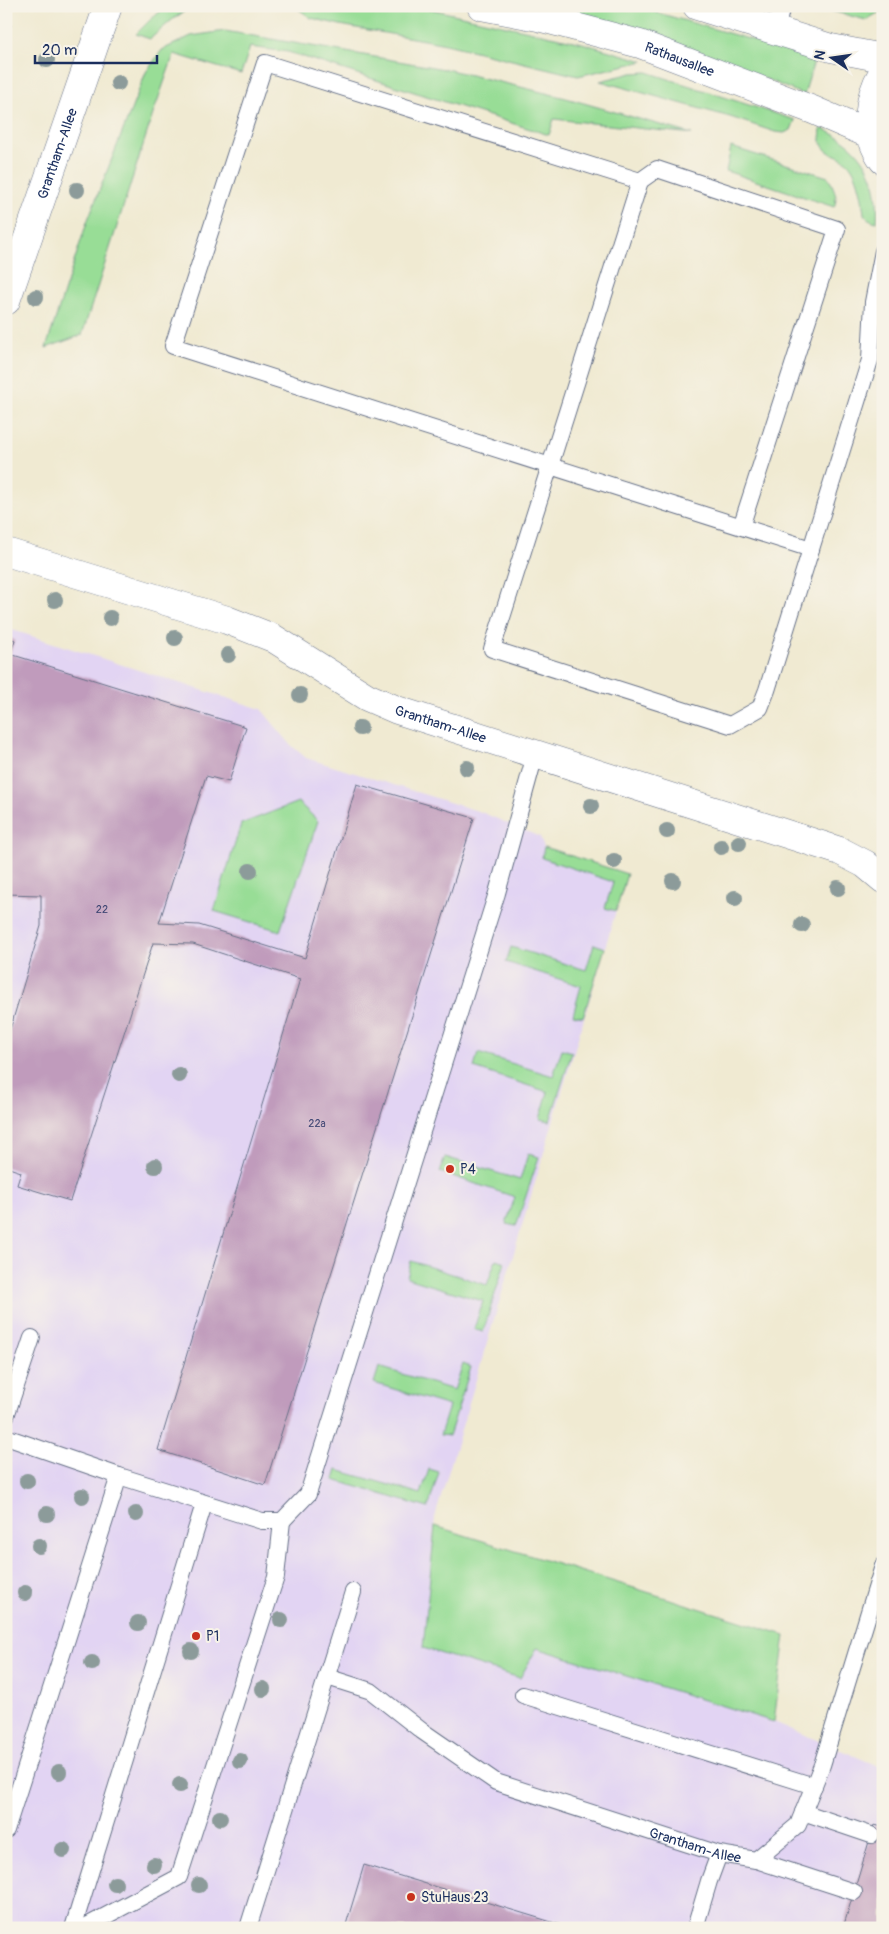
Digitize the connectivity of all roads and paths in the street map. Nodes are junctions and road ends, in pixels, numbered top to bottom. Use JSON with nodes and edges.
{"nodes":[{"id":1,"x":108,"y":6,"type":"edge"},
{"id":2,"x":481,"y":6,"type":"edge"},
{"id":3,"x":697,"y":6,"type":"edge"},
{"id":4,"x":779,"y":18,"type":"edge"},
{"id":5,"x":883,"y":58,"type":"edge"},
{"id":6,"x":883,"y":72,"type":"edge"},
{"id":7,"x":871,"y":135,"type":"junction"},
{"id":8,"x":883,"y":160,"type":"edge"},
{"id":9,"x":640,"y":181,"type":"junction"},
{"id":10,"x":883,"y":251,"type":"edge"},
{"id":11,"x":6,"y":301,"type":"edge"},
{"id":12,"x":883,"y":340,"type":"edge"},
{"id":13,"x":870,"y":360,"type":"junction"},
{"id":14,"x":549,"y":465,"type":"junction"},
{"id":15,"x":741,"y":526,"type":"junction"},
{"id":16,"x":810,"y":549,"type":"junction"},
{"id":17,"x":6,"y":552,"type":"edge"},
{"id":18,"x":535,"y":755,"type":"junction"},
{"id":19,"x":883,"y":880,"type":"edge"},
{"id":20,"x":32,"y":1338,"type":"dead end"},
{"id":21,"x":6,"y":1416,"type":"edge"},
{"id":22,"x":6,"y":1437,"type":"edge"},
{"id":23,"x":119,"y":1476,"type":"junction"},
{"id":24,"x":204,"y":1504,"type":"junction"},
{"id":25,"x":282,"y":1521,"type":"junction"},
{"id":26,"x":883,"y":1566,"type":"edge"},
{"id":27,"x":353,"y":1592,"type":"dead end"},
{"id":28,"x":327,"y":1677,"type":"junction"},
{"id":29,"x":523,"y":1695,"type":"dead end"},
{"id":30,"x":814,"y":1786,"type":"junction"},
{"id":31,"x":803,"y":1812,"type":"junction"},
{"id":32,"x":6,"y":1830,"type":"edge"},
{"id":33,"x":870,"y":1834,"type":"dead end"},
{"id":34,"x":719,"y":1854,"type":"junction"},
{"id":35,"x":756,"y":1860,"type":"junction"},
{"id":36,"x":854,"y":1892,"type":"dead end"},
{"id":37,"x":73,"y":1928,"type":"edge"},
{"id":38,"x":83,"y":1928,"type":"edge"},
{"id":39,"x":248,"y":1928,"type":"edge"},
{"id":40,"x":695,"y":1928,"type":"edge"}],
"edges":[{"from":1,"to":11,"type":"street","name":"Grantham-Allee"},
{"from":2,"to":7,"type":"street","name":"Rathausallee"},
{"from":3,"to":4,"type":"street"},
{"from":4,"to":5,"type":"street"},
{"from":6,"to":7,"type":"street"},
{"from":7,"to":8,"type":"street"},
{"from":9,"to":14,"type":"lane"},
{"from":9,"to":14,"type":"lane"},
{"from":9,"to":15,"type":"lane"},
{"from":10,"to":13,"type":"lane"},
{"from":12,"to":13,"type":"lane"},
{"from":13,"to":16,"type":"lane"},
{"from":14,"to":15,"type":"lane"},
{"from":14,"to":16,"type":"lane"},
{"from":15,"to":16,"type":"lane"},
{"from":17,"to":18,"type":"street","name":"Grantham-Allee"},
{"from":18,"to":19,"type":"street","name":"Grantham-Allee"},
{"from":18,"to":25,"type":"lane"},
{"from":20,"to":21,"type":"lane"},
{"from":22,"to":23,"type":"lane"},
{"from":23,"to":24,"type":"lane"},
{"from":23,"to":32,"type":"lane"},
{"from":24,"to":25,"type":"lane"},
{"from":24,"to":37,"type":"lane"},
{"from":25,"to":38,"type":"lane"},
{"from":26,"to":30,"type":"lane","name":"Grantham-Allee"},
{"from":27,"to":28,"type":"lane"},
{"from":28,"to":34,"type":"lane","name":"Grantham-Allee"},
{"from":28,"to":39,"type":"lane"},
{"from":29,"to":30,"type":"lane"},
{"from":30,"to":31,"type":"lane","name":"Grantham-Allee"},
{"from":31,"to":33,"type":"lane"},
{"from":31,"to":35,"type":"lane","name":"Grantham-Allee"},
{"from":34,"to":35,"type":"lane","name":"Grantham-Allee"},
{"from":34,"to":40,"type":"lane"},
{"from":35,"to":36,"type":"lane"}]}
